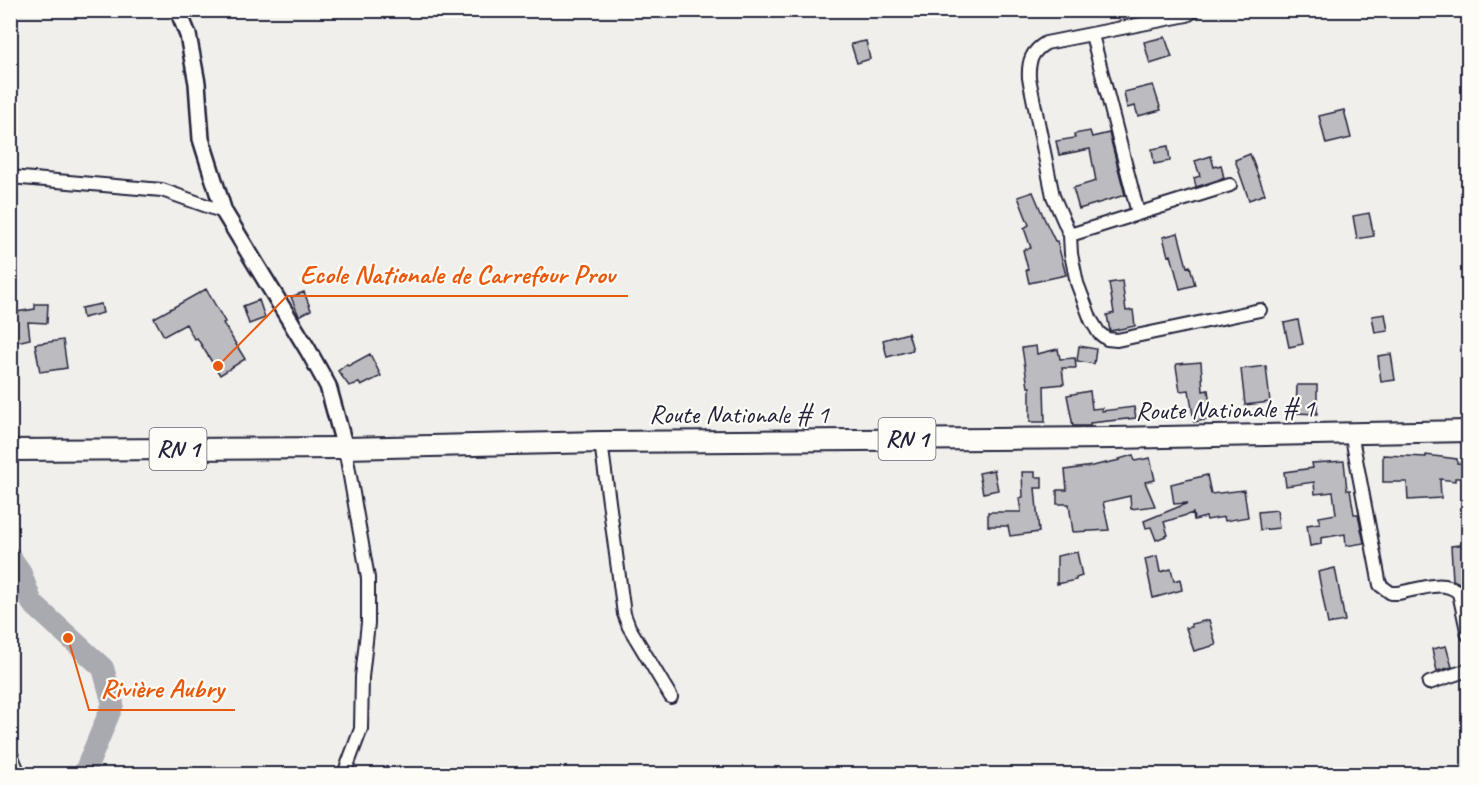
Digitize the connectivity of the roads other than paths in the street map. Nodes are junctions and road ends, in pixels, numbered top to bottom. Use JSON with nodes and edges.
{"nodes":[{"id":1,"x":178,"y":10,"type":"edge"},
{"id":2,"x":1195,"y":10,"type":"edge"},
{"id":3,"x":1092,"y":35,"type":"junction"},
{"id":4,"x":10,"y":177,"type":"edge"},
{"id":5,"x":1230,"y":185,"type":"dead end"},
{"id":6,"x":224,"y":212,"type":"junction"},
{"id":7,"x":1138,"y":213,"type":"junction"},
{"id":8,"x":1070,"y":235,"type":"junction"},
{"id":9,"x":1260,"y":310,"type":"dead end"},
{"id":10,"x":1468,"y":431,"type":"edge"},
{"id":11,"x":1351,"y":433,"type":"junction"},
{"id":12,"x":601,"y":442,"type":"junction"},
{"id":13,"x":345,"y":448,"type":"junction"},
{"id":14,"x":10,"y":450,"type":"edge"},
{"id":15,"x":1468,"y":635,"type":"edge"},
{"id":16,"x":1468,"y":670,"type":"edge"},
{"id":17,"x":1429,"y":683,"type":"dead end"},
{"id":18,"x":671,"y":697,"type":"dead end"},
{"id":19,"x":10,"y":752,"type":"edge"},
{"id":20,"x":19,"y":774,"type":"edge"},
{"id":21,"x":344,"y":774,"type":"edge"}],
"edges":[{"from":1,"to":6,"type":"street"},
{"from":2,"to":3,"type":"street"},
{"from":3,"to":7,"type":"street"},
{"from":3,"to":8,"type":"street"},
{"from":4,"to":6,"type":"street"},
{"from":5,"to":7,"type":"street"},
{"from":6,"to":13,"type":"street"},
{"from":7,"to":8,"type":"street"},
{"from":8,"to":9,"type":"street"},
{"from":10,"to":11,"type":"main road","name":"Route Nationale # 1","number":"RN 1"},
{"from":11,"to":12,"type":"main road","name":"Route Nationale # 1","number":"RN 1"},
{"from":11,"to":15,"type":"street"},
{"from":12,"to":13,"type":"main road","name":"Route Nationale # 1","number":"RN 1"},
{"from":12,"to":18,"type":"street"},
{"from":13,"to":14,"type":"main road","name":"Route Nationale # 1","number":"RN 1"},
{"from":13,"to":21,"type":"street"},
{"from":16,"to":17,"type":"street"},
{"from":19,"to":20,"type":"street"}]}
